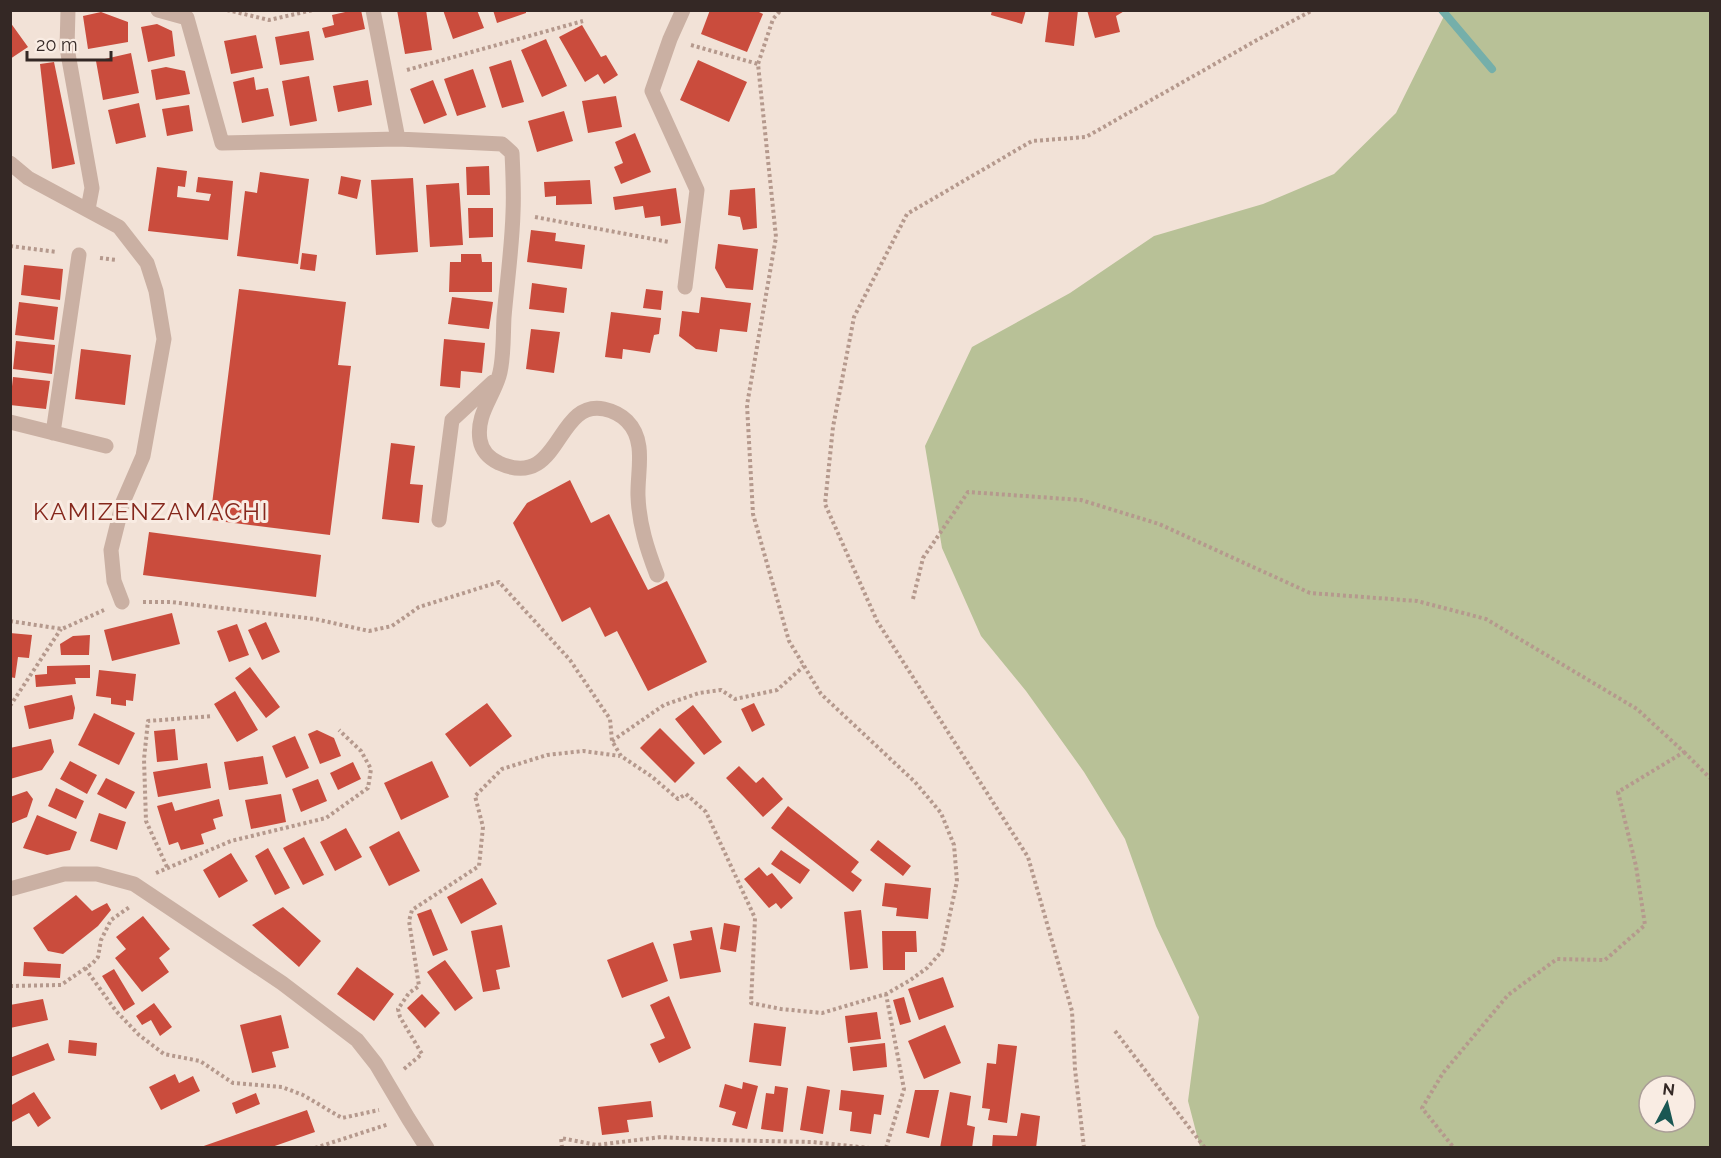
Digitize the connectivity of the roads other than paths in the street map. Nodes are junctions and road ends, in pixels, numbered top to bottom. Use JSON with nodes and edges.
{"nodes":[{"id":1,"x":68,"y":10,"type":"edge"},
{"id":2,"x":158,"y":10,"type":"edge"},
{"id":3,"x":373,"y":10,"type":"edge"},
{"id":4,"x":683,"y":10,"type":"edge"},
{"id":5,"x":398,"y":139,"type":"junction"},
{"id":6,"x":10,"y":163,"type":"edge"},
{"id":7,"x":88,"y":208,"type":"junction"},
{"id":8,"x":80,"y":255,"type":"dead end"},
{"id":9,"x":685,"y":287,"type":"dead end"},
{"id":10,"x":499,"y":375,"type":"junction"},
{"id":11,"x":10,"y":423,"type":"edge"},
{"id":12,"x":53,"y":433,"type":"junction"},
{"id":13,"x":106,"y":446,"type":"dead end"},
{"id":14,"x":439,"y":520,"type":"dead end"},
{"id":15,"x":657,"y":575,"type":"dead end"},
{"id":16,"x":122,"y":602,"type":"road end"},
{"id":17,"x":10,"y":889,"type":"edge"},
{"id":18,"x":427,"y":1148,"type":"edge"}],
"edges":[{"from":1,"to":7,"type":"street"},
{"from":2,"to":5,"type":"street"},
{"from":3,"to":5,"type":"street"},
{"from":4,"to":9,"type":"street"},
{"from":5,"to":10,"type":"street"},
{"from":6,"to":7,"type":"street"},
{"from":7,"to":16,"type":"street"},
{"from":8,"to":12,"type":"street"},
{"from":10,"to":14,"type":"street"},
{"from":10,"to":15,"type":"street"},
{"from":11,"to":12,"type":"street"},
{"from":12,"to":13,"type":"street"},
{"from":17,"to":18,"type":"street"}]}
